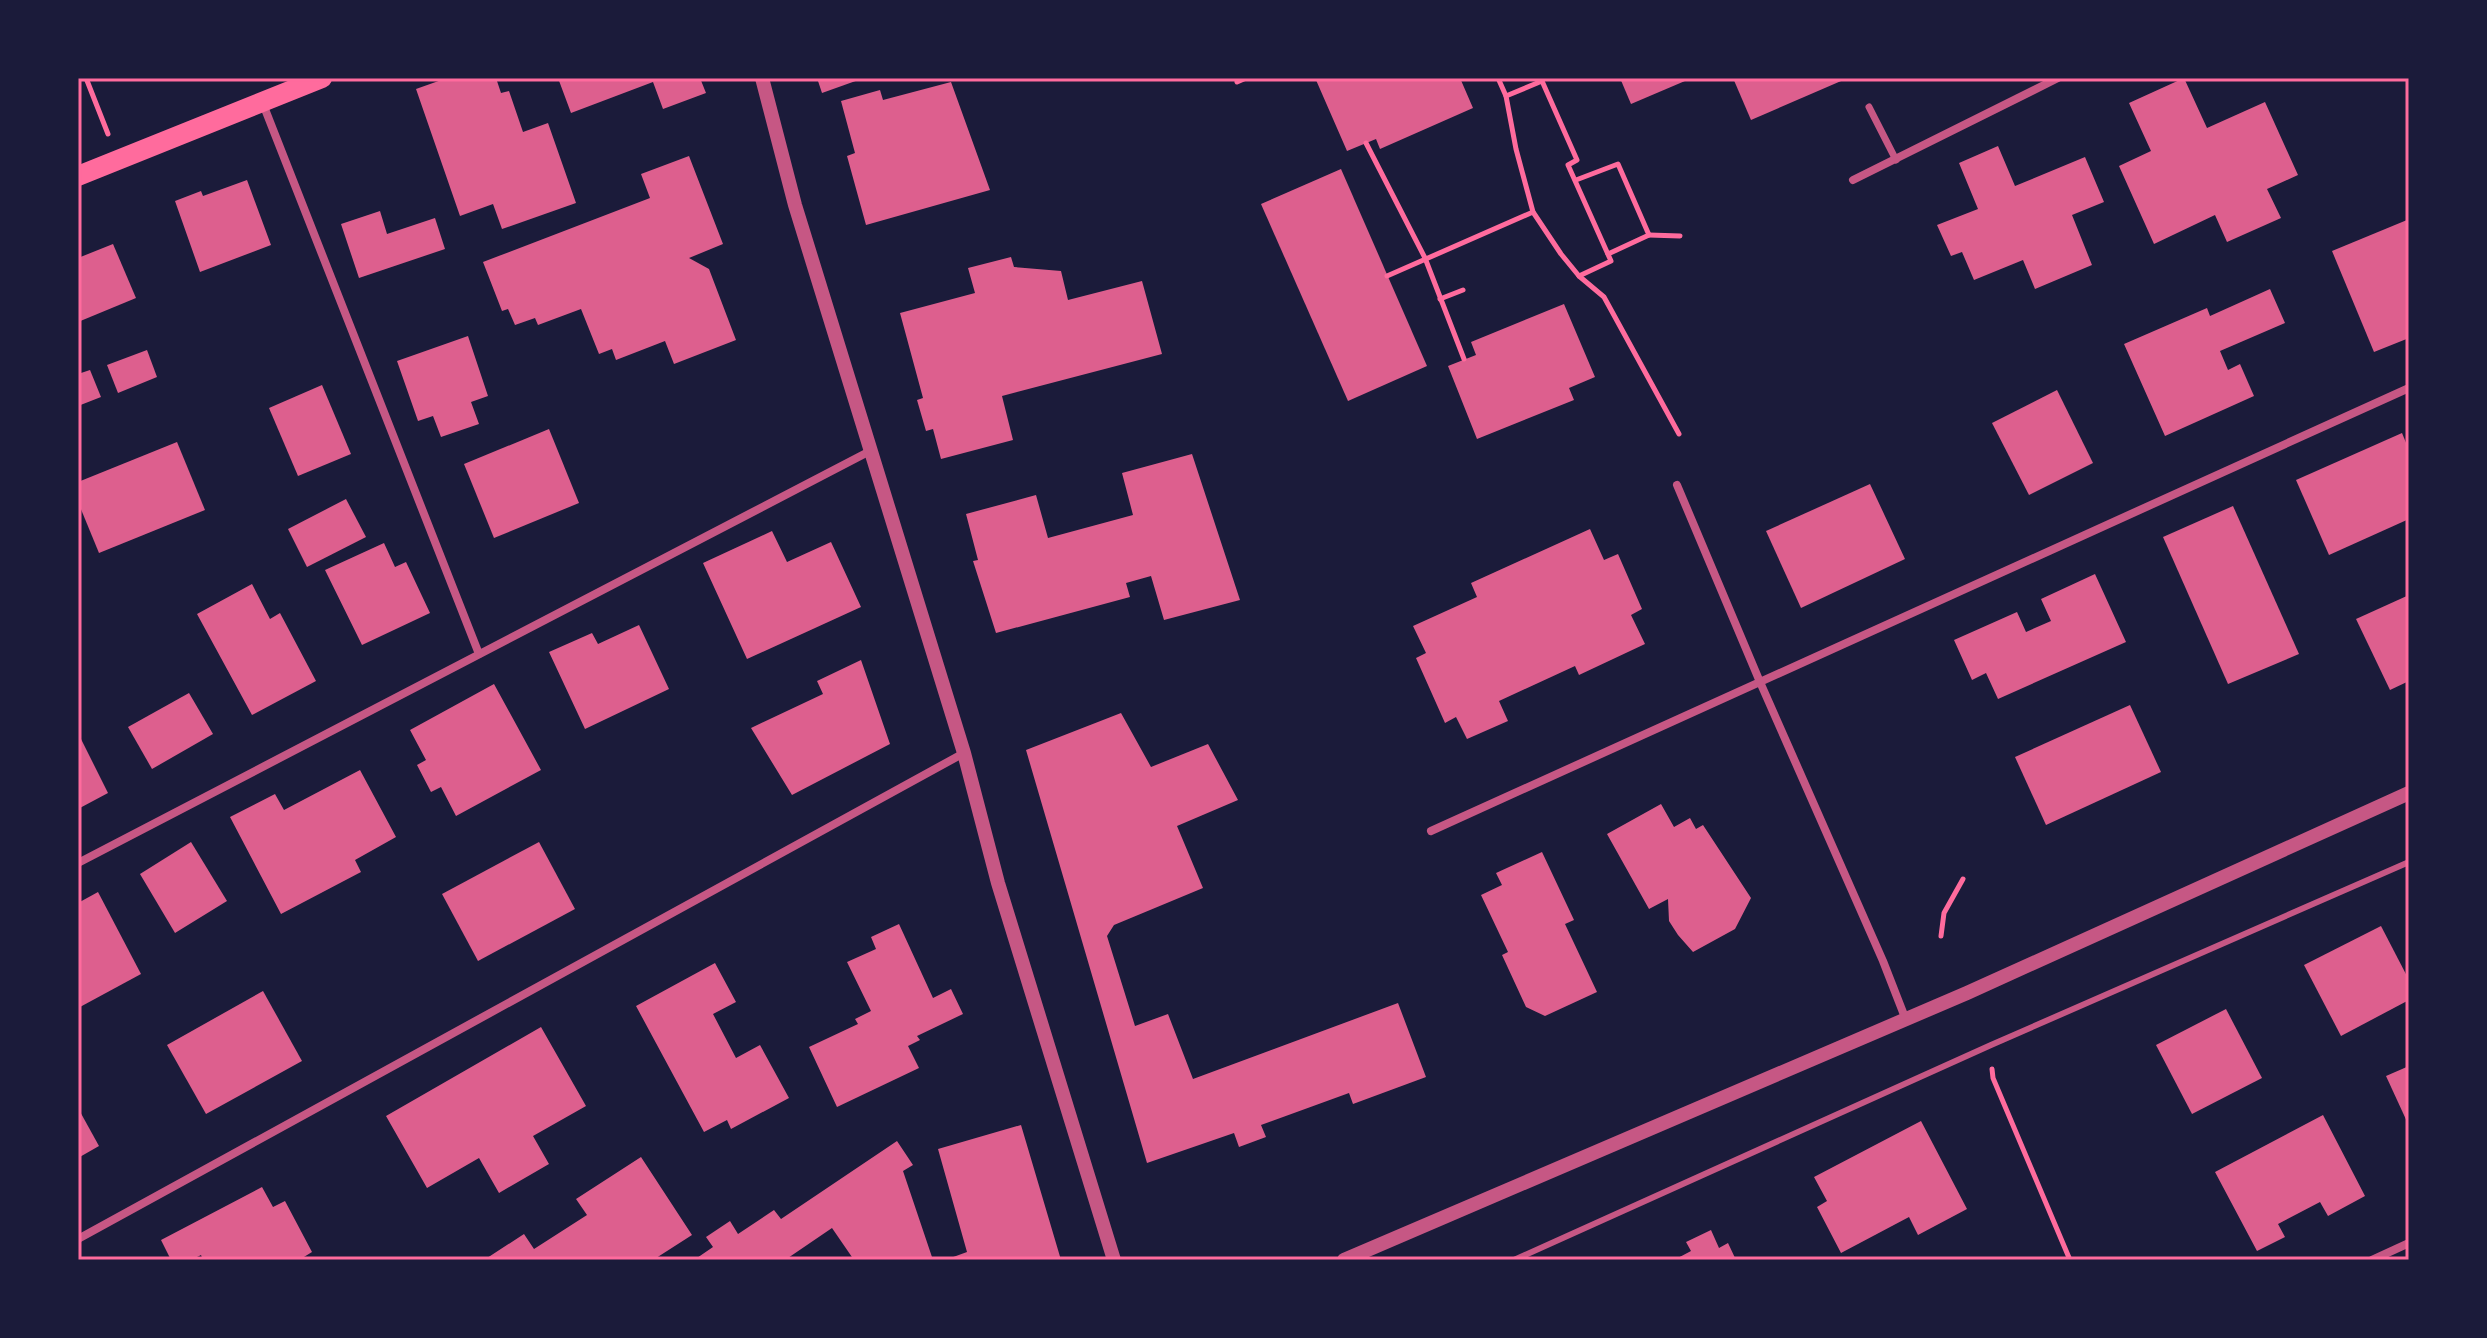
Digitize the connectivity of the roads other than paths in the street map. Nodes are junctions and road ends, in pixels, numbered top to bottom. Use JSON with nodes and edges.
{"nodes":[{"id":1,"x":322,"y":78,"type":"edge"},
{"id":2,"x":2058,"y":78,"type":"edge"},
{"id":3,"x":762,"y":79,"type":"edge"},
{"id":4,"x":263,"y":103,"type":"junction"},
{"id":5,"x":1869,"y":107,"type":"dead end"},
{"id":6,"x":1896,"y":160,"type":"junction"},
{"id":7,"x":78,"y":176,"type":"edge"},
{"id":8,"x":1853,"y":180,"type":"dead end"},
{"id":9,"x":2409,"y":388,"type":"edge"},
{"id":10,"x":872,"y":450,"type":"junction"},
{"id":11,"x":1677,"y":485,"type":"dead end"},
{"id":12,"x":479,"y":654,"type":"junction"},
{"id":13,"x":1760,"y":682,"type":"junction"},
{"id":14,"x":964,"y":753,"type":"junction"},
{"id":15,"x":2409,"y":793,"type":"edge"},
{"id":16,"x":1431,"y":831,"type":"dead end"},
{"id":17,"x":2409,"y":862,"type":"edge"},
{"id":18,"x":78,"y":863,"type":"edge"},
{"id":19,"x":1906,"y":1020,"type":"junction"},
{"id":20,"x":78,"y":1239,"type":"edge"},
{"id":21,"x":2409,"y":1243,"type":"edge"},
{"id":22,"x":1114,"y":1260,"type":"edge"},
{"id":23,"x":1344,"y":1260,"type":"edge"},
{"id":24,"x":1514,"y":1260,"type":"edge"},
{"id":25,"x":2372,"y":1260,"type":"edge"}],
"edges":[{"from":1,"to":4,"type":"main road"},
{"from":2,"to":6,"type":"street"},
{"from":3,"to":10,"type":"street"},
{"from":4,"to":7,"type":"main road"},
{"from":4,"to":12,"type":"street"},
{"from":5,"to":6,"type":"street"},
{"from":6,"to":8,"type":"street"},
{"from":9,"to":13,"type":"street"},
{"from":10,"to":12,"type":"street"},
{"from":10,"to":14,"type":"street"},
{"from":11,"to":13,"type":"street"},
{"from":12,"to":18,"type":"street"},
{"from":13,"to":16,"type":"street"},
{"from":13,"to":19,"type":"street"},
{"from":14,"to":20,"type":"street"},
{"from":14,"to":22,"type":"street"},
{"from":15,"to":19,"type":"street"},
{"from":17,"to":24,"type":"lane"},
{"from":19,"to":23,"type":"street"},
{"from":21,"to":25,"type":"street"}]}
